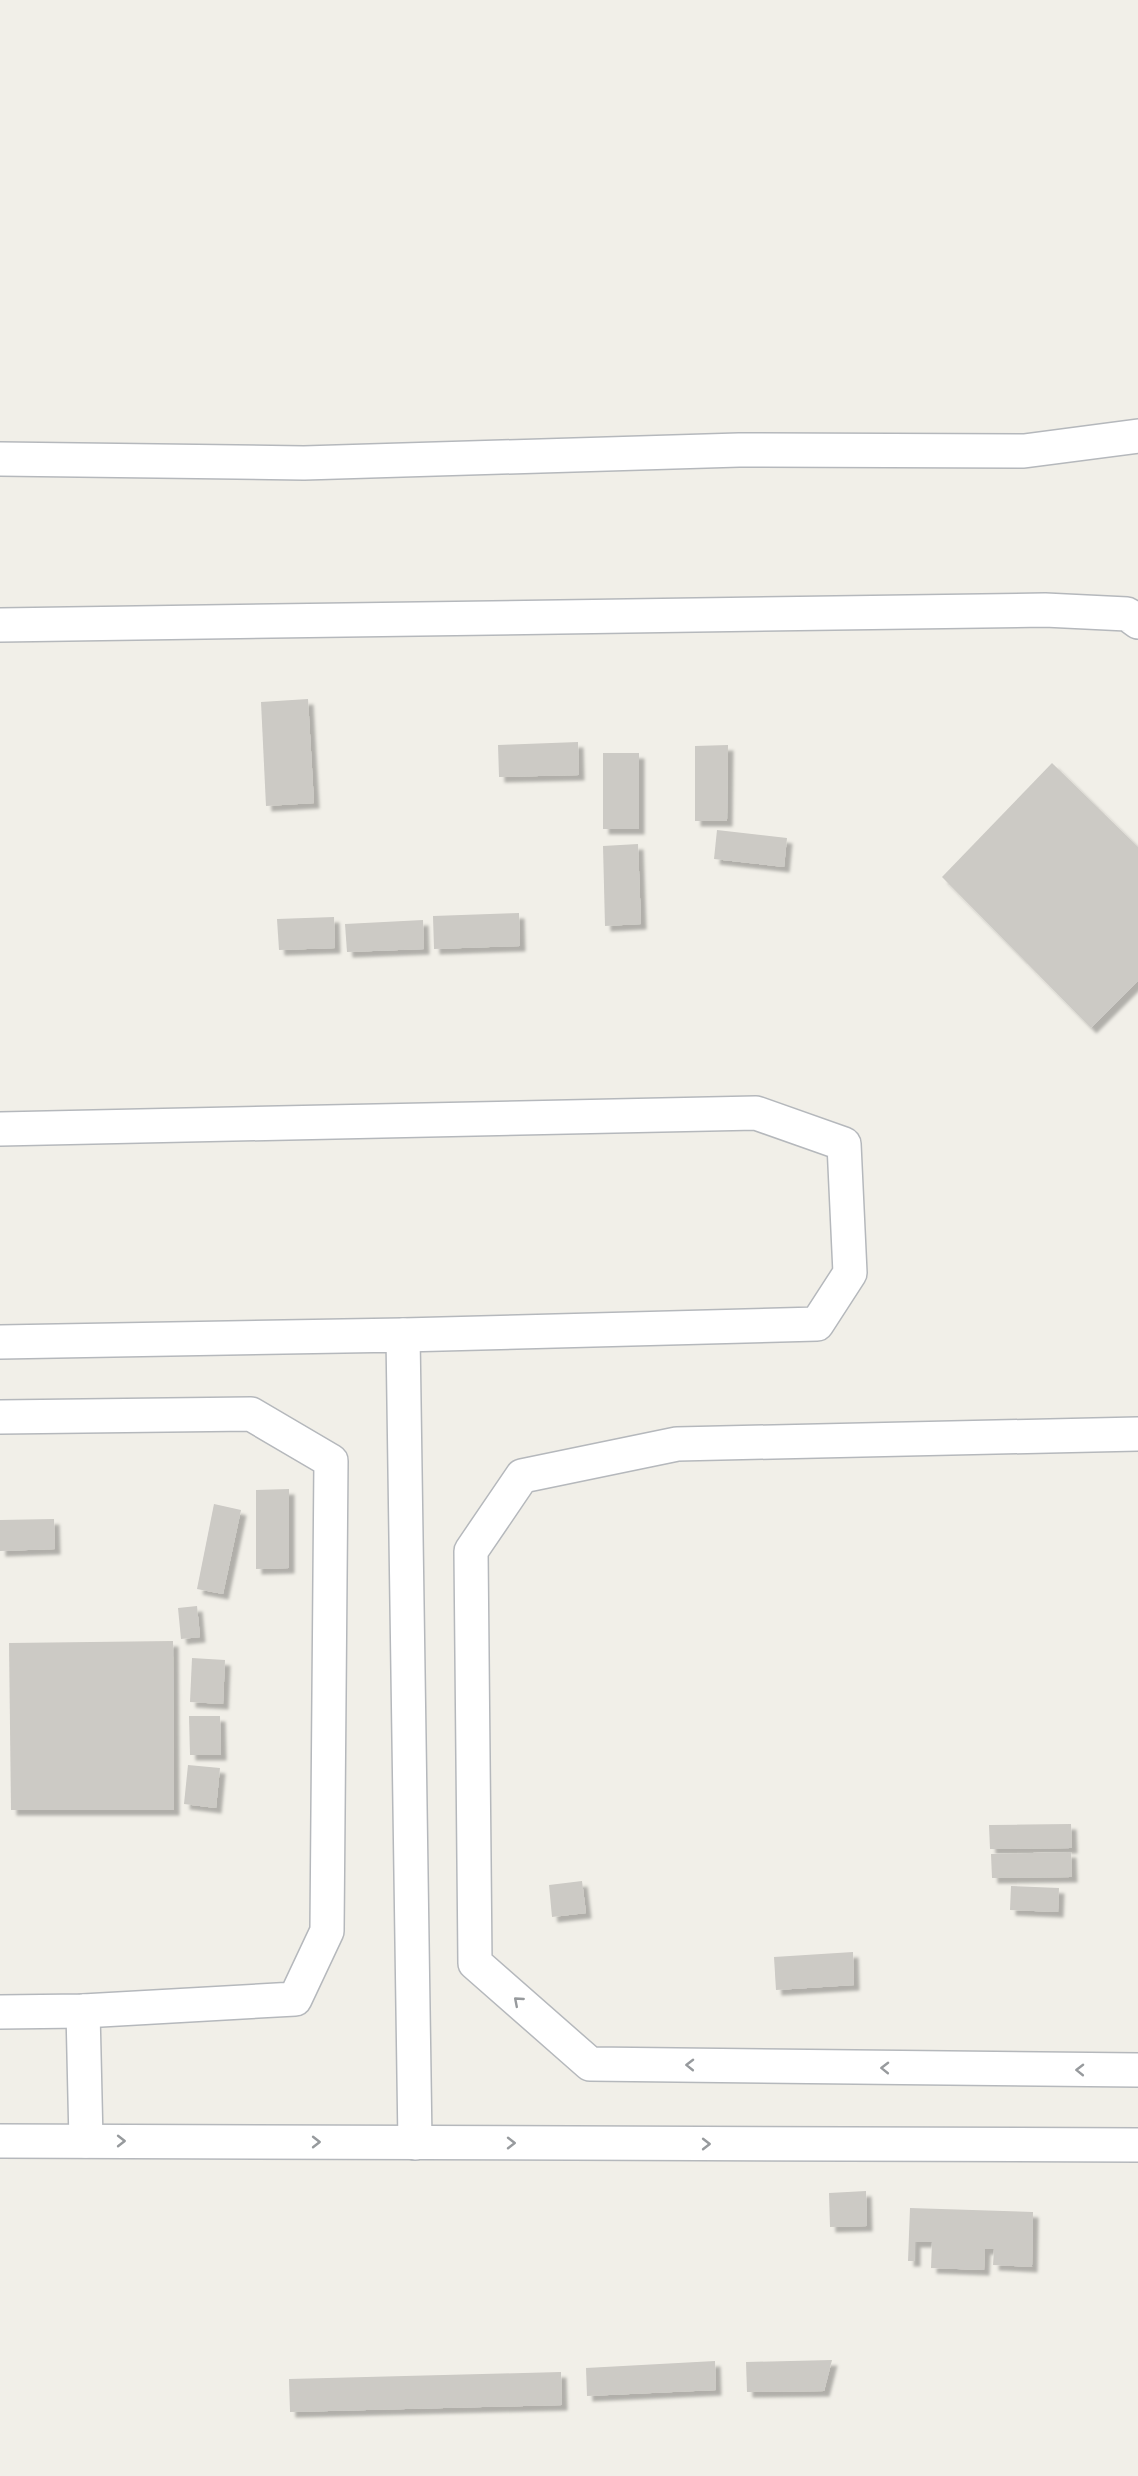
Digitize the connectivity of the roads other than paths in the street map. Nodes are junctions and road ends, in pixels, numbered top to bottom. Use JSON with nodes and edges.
{"nodes":[{"id":1,"x":1138,"y":436,"type":"edge"},
{"id":2,"x":0,"y":459,"type":"edge"},
{"id":3,"x":1138,"y":622,"type":"edge"},
{"id":4,"x":0,"y":625,"type":"edge"},
{"id":5,"x":0,"y":1130,"type":"edge"},
{"id":6,"x":402,"y":1335,"type":"junction"},
{"id":7,"x":0,"y":1342,"type":"edge"},
{"id":8,"x":0,"y":1416,"type":"edge"},
{"id":9,"x":1138,"y":1434,"type":"edge"},
{"id":10,"x":83,"y":2011,"type":"junction"},
{"id":11,"x":0,"y":2012,"type":"edge"},
{"id":12,"x":1138,"y":2070,"type":"edge"},
{"id":13,"x":0,"y":2141,"type":"edge"},
{"id":14,"x":86,"y":2141,"type":"junction"},
{"id":15,"x":415,"y":2143,"type":"junction"},
{"id":16,"x":1138,"y":2145,"type":"edge"}],
"edges":[{"from":1,"to":2,"type":"street"},
{"from":3,"to":4,"type":"street"},
{"from":5,"to":6,"type":"street"},
{"from":6,"to":7,"type":"street"},
{"from":6,"to":15,"type":"street"},
{"from":8,"to":10,"type":"street"},
{"from":12,"to":9,"type":"street","one_way":true},
{"from":10,"to":11,"type":"street"},
{"from":10,"to":14,"type":"street"},
{"from":13,"to":14,"type":"street"},
{"from":14,"to":15,"type":"street","one_way":true},
{"from":15,"to":16,"type":"street","one_way":true}]}
